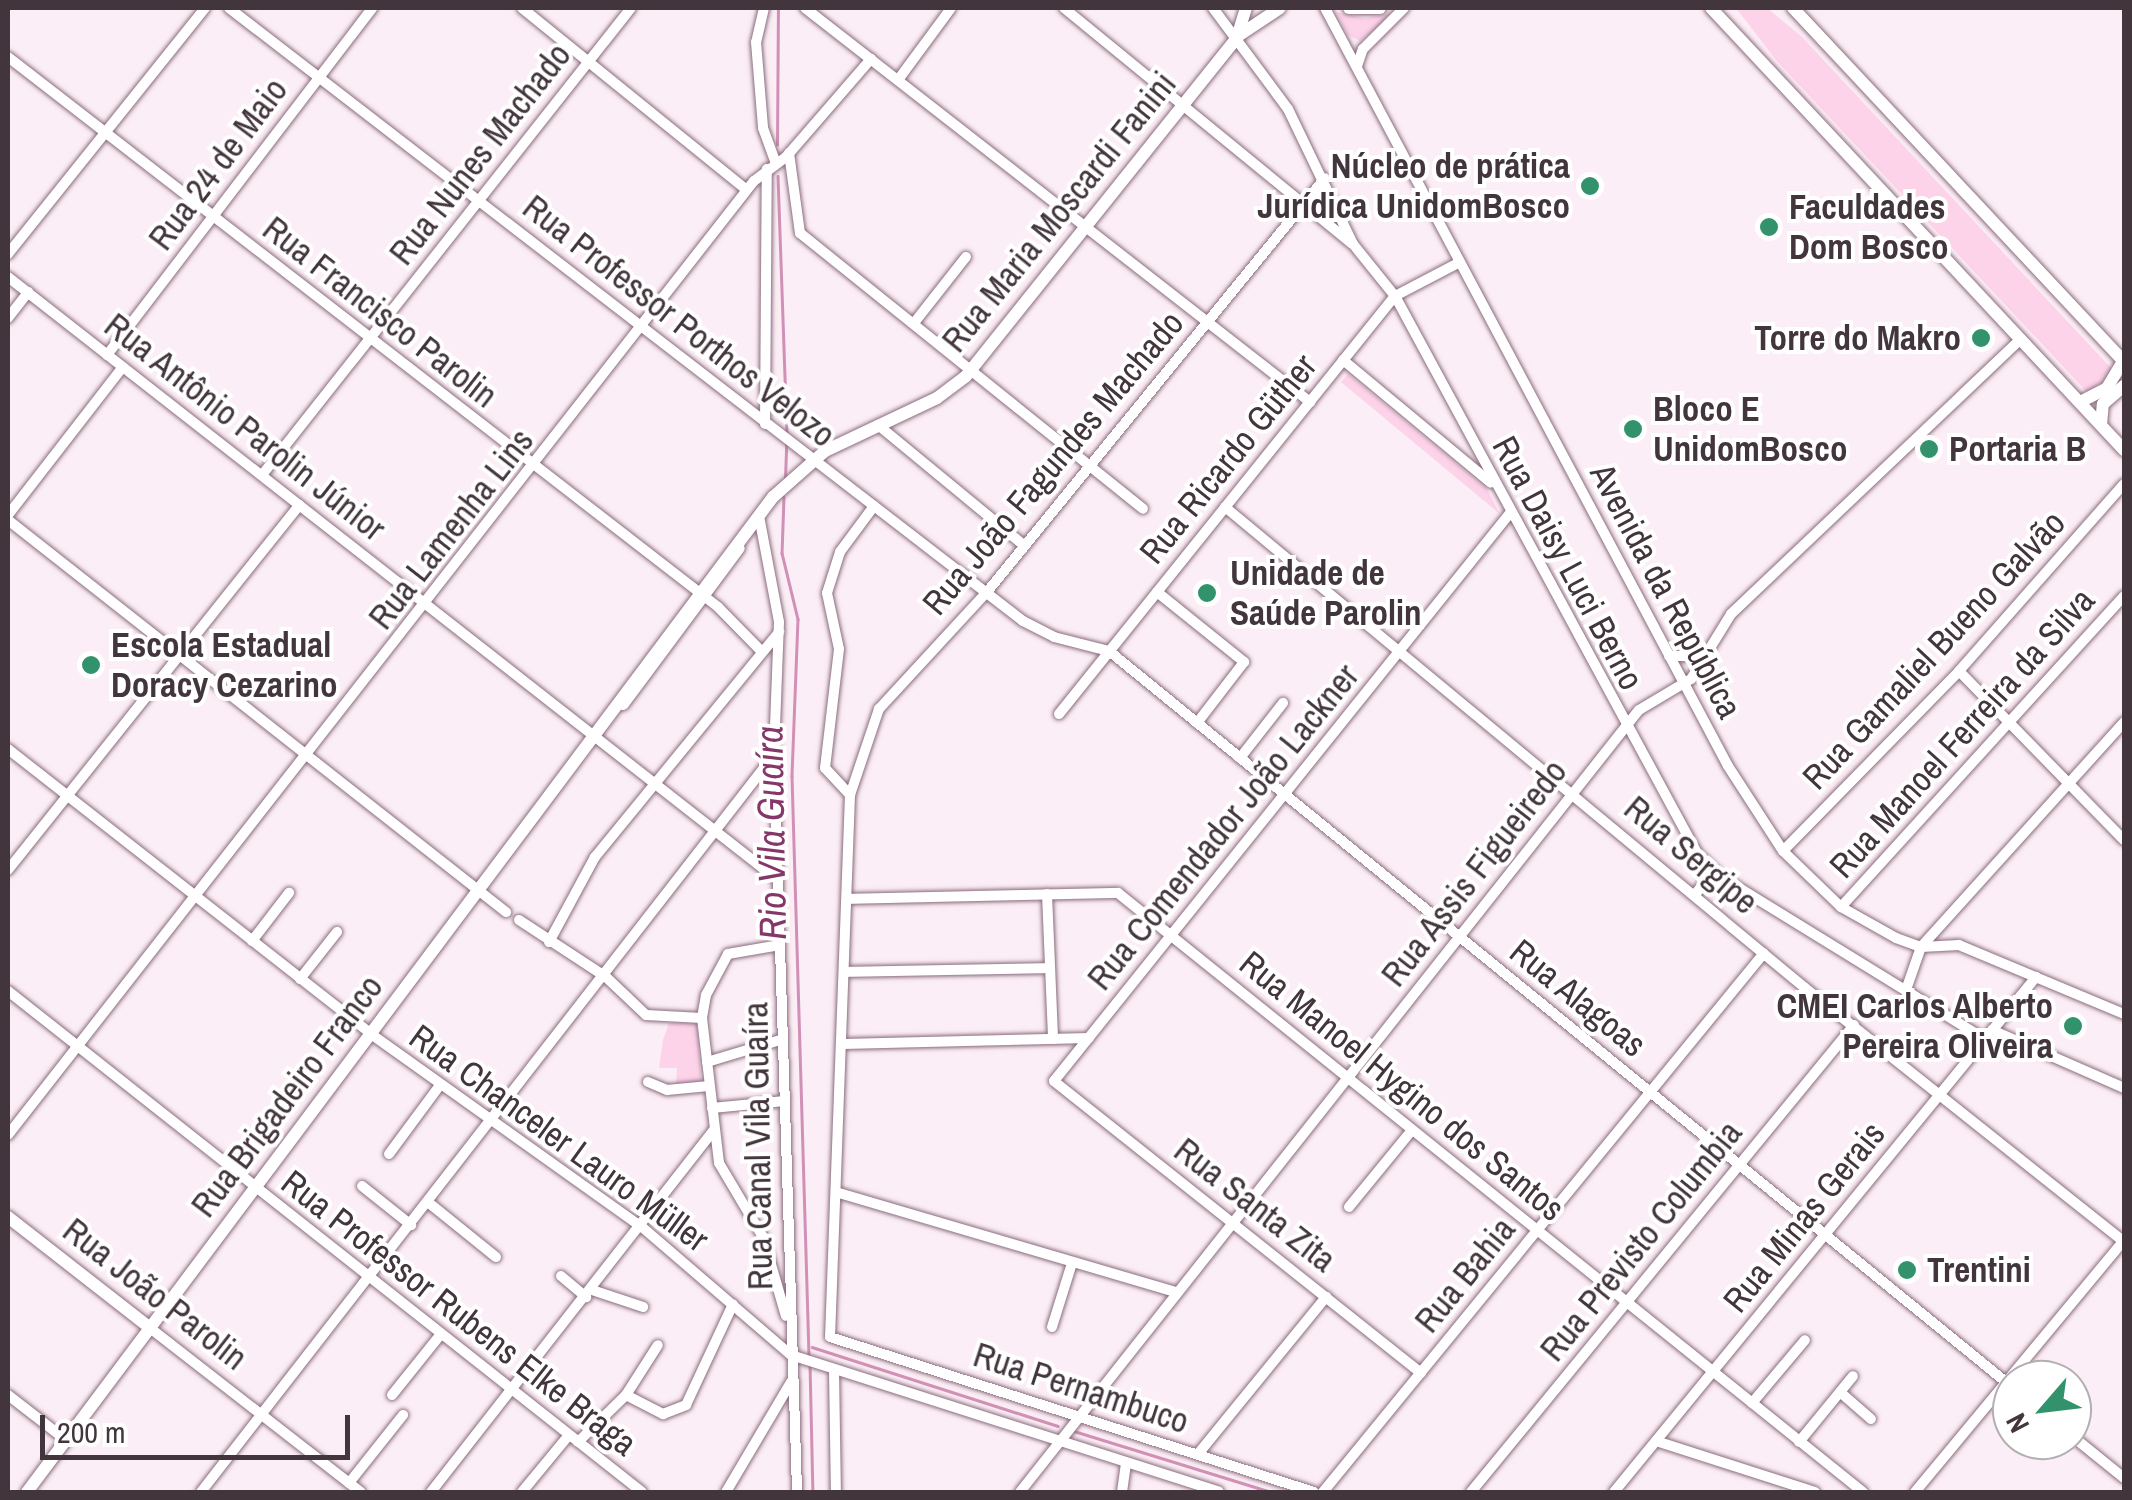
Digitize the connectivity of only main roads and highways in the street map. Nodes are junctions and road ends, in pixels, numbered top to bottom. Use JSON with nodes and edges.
{"nodes":[{"id":1,"x":1246,"y":8,"type":"edge"},
{"id":2,"x":1280,"y":8,"type":"edge"},
{"id":3,"x":1348,"y":8,"type":"edge"},
{"id":4,"x":1380,"y":8,"type":"edge"},
{"id":5,"x":1711,"y":8,"type":"edge"},
{"id":6,"x":1793,"y":8,"type":"edge"},
{"id":7,"x":1238,"y":36,"type":"junction"},
{"id":8,"x":2124,"y":361,"type":"edge"},
{"id":9,"x":2124,"y":386,"type":"edge"},
{"id":10,"x":2080,"y":402,"type":"junction"},
{"id":11,"x":2101,"y":425,"type":"junction"},
{"id":12,"x":2124,"y":450,"type":"edge"},
{"id":13,"x":814,"y":459,"type":"joint"},
{"id":14,"x":8,"y":1217,"type":"edge"},
{"id":15,"x":150,"y":1328,"type":"junction"},
{"id":16,"x":26,"y":1492,"type":"edge"}],
"edges":[{"from":1,"to":7,"type":"main road"},
{"from":2,"to":7,"type":"main road","name":"Rua Maria Moscardi Fanini"},
{"from":3,"to":4,"type":"main road"},
{"from":5,"to":10,"type":"main road"},
{"from":6,"to":8,"type":"main road"},
{"from":7,"to":13,"type":"main road","name":"Rua Maria Moscardi Fanini"},
{"from":8,"to":10,"type":"main road"},
{"from":9,"to":11,"type":"main road"},
{"from":10,"to":11,"type":"main road"},
{"from":11,"to":12,"type":"main road"},
{"from":13,"to":15,"type":"main road","name":"Rua Brigadeiro Franco"},
{"from":14,"to":15,"type":"main road","name":"Rua João Parolin"},
{"from":15,"to":16,"type":"main road","name":"Rua Brigadeiro Franco"}]}
